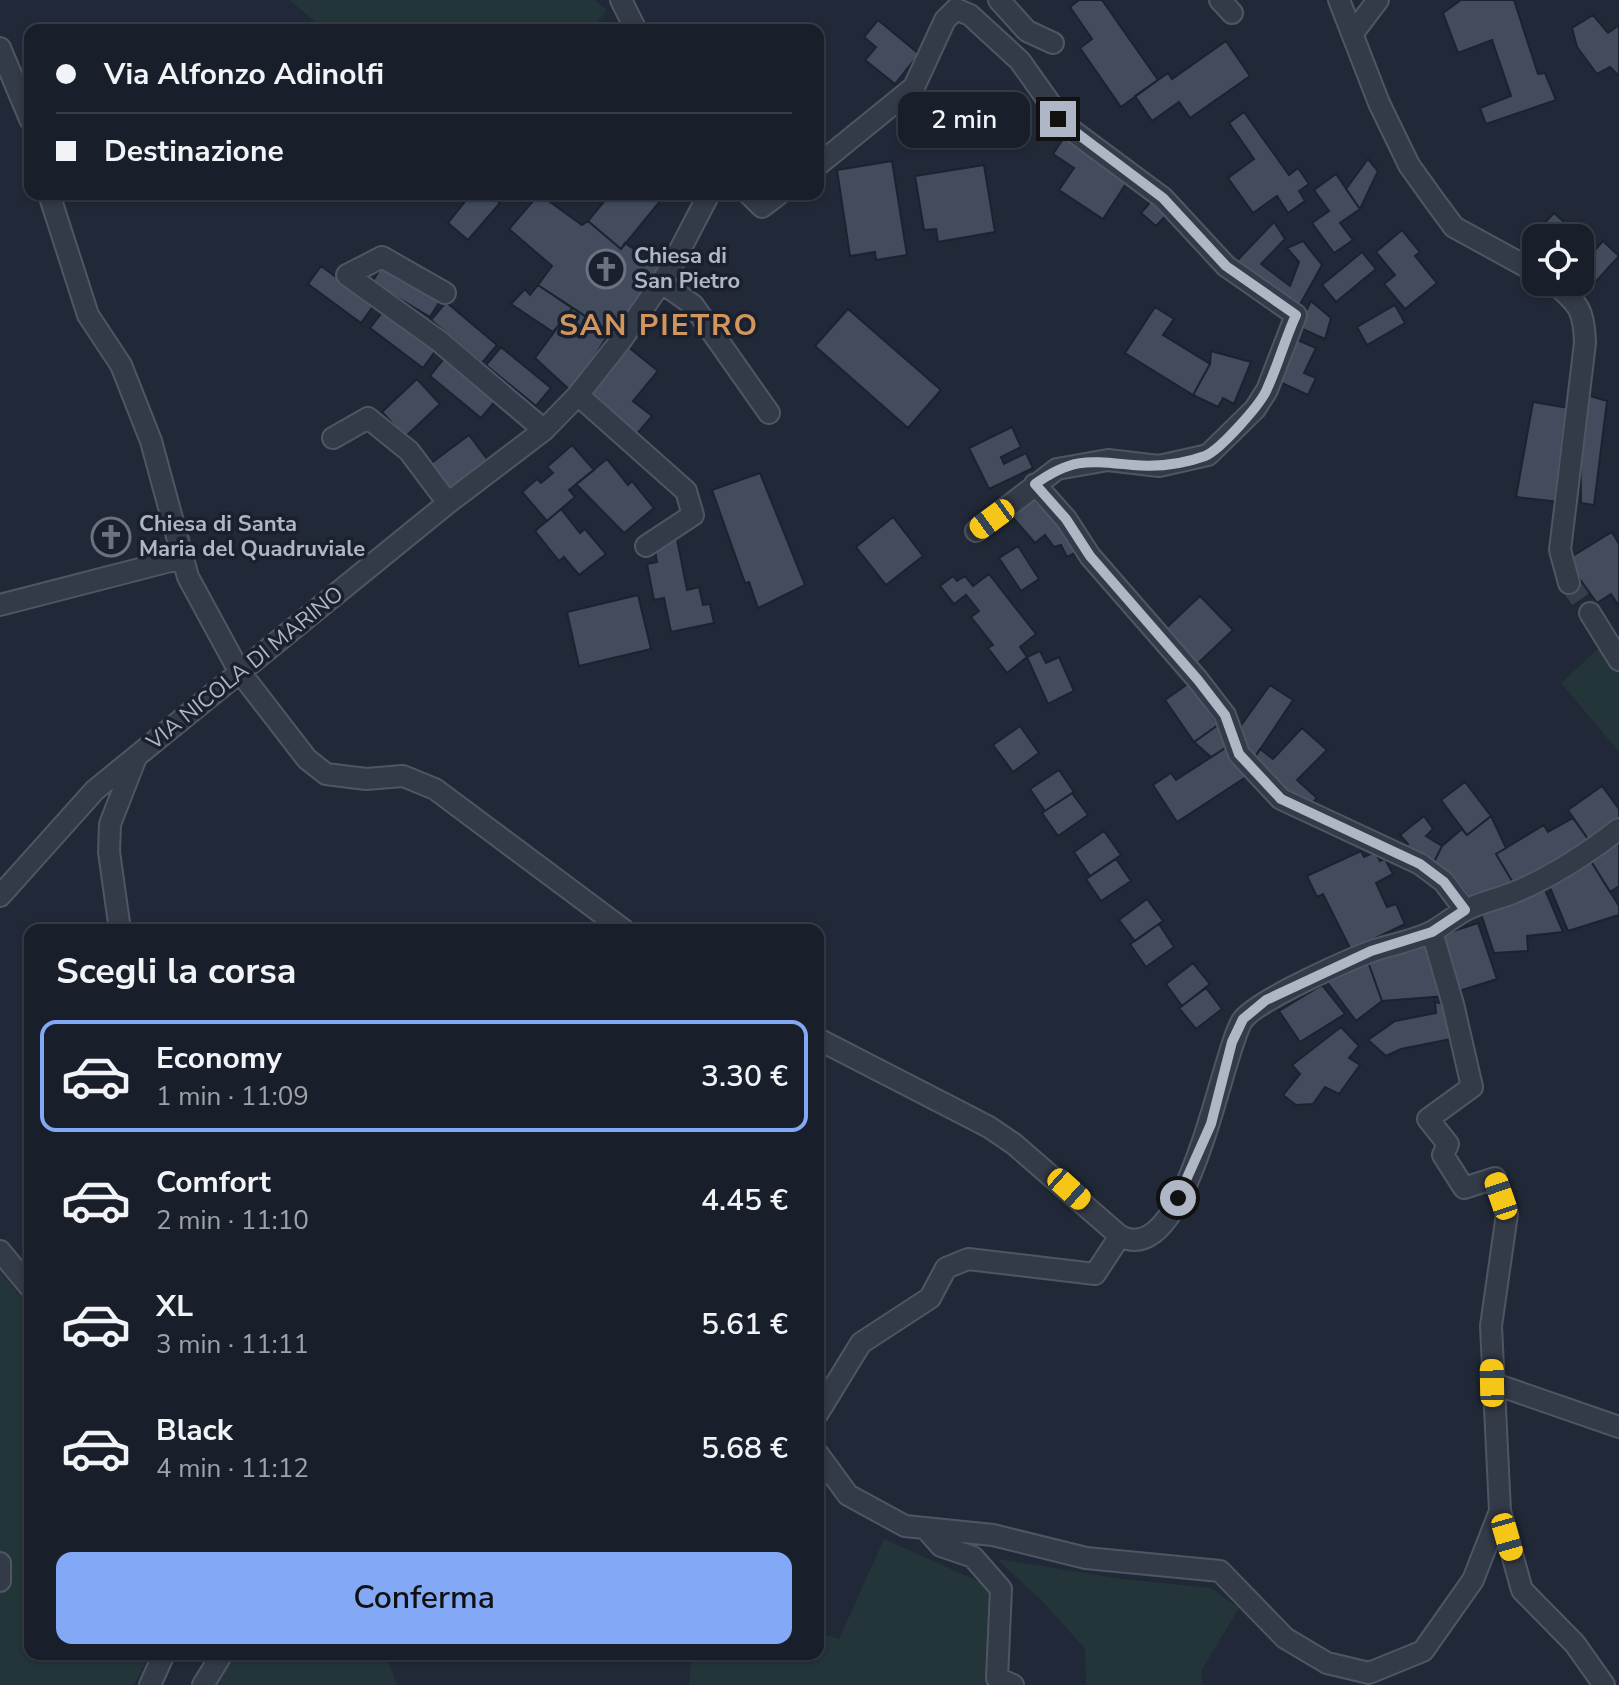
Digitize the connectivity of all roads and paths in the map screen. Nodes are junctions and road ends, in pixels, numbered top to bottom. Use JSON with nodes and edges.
{"nodes":[{"id":1,"x":621,"y":0,"type":"edge"},
{"id":2,"x":999,"y":0,"type":"edge"},
{"id":3,"x":1339,"y":0,"type":"edge"},
{"id":4,"x":1378,"y":0,"type":"edge"},
{"id":5,"x":633,"y":24,"type":"edge"},
{"id":6,"x":1353,"y":33,"type":"junction"},
{"id":7,"x":1053,"y":43,"type":"dead end"},
{"id":8,"x":0,"y":48,"type":"edge"},
{"id":9,"x":24,"y":105,"type":"edge"},
{"id":10,"x":824,"y":160,"type":"edge"},
{"id":11,"x":51,"y":200,"type":"edge"},
{"id":12,"x":706,"y":200,"type":"edge"},
{"id":13,"x":755,"y":200,"type":"edge"},
{"id":14,"x":771,"y":200,"type":"edge"},
{"id":15,"x":1522,"y":264,"type":"edge"},
{"id":16,"x":661,"y":282,"type":"junction"},
{"id":17,"x":445,"y":293,"type":"dead end"},
{"id":18,"x":1569,"y":296,"type":"edge"},
{"id":19,"x":578,"y":395,"type":"junction"},
{"id":20,"x":769,"y":413,"type":"dead end"},
{"id":21,"x":544,"y":430,"type":"junction"},
{"id":22,"x":333,"y":438,"type":"dead end"},
{"id":23,"x":1035,"y":484,"type":"junction"},
{"id":24,"x":448,"y":503,"type":"junction"},
{"id":25,"x":976,"y":531,"type":"dead end"},
{"id":26,"x":646,"y":546,"type":"dead end"},
{"id":27,"x":182,"y":558,"type":"junction"},
{"id":28,"x":1569,"y":583,"type":"tunnel mouth"},
{"id":29,"x":0,"y":605,"type":"edge"},
{"id":30,"x":1590,"y":613,"type":"tunnel mouth"},
{"id":31,"x":1619,"y":660,"type":"edge"},
{"id":32,"x":239,"y":671,"type":"junction"},
{"id":33,"x":138,"y":753,"type":"junction"},
{"id":34,"x":1619,"y":829,"type":"edge"},
{"id":35,"x":0,"y":896,"type":"edge"},
{"id":36,"x":1465,"y":910,"type":"junction"},
{"id":37,"x":119,"y":924,"type":"edge"},
{"id":38,"x":616,"y":924,"type":"edge"},
{"id":39,"x":1432,"y":932,"type":"junction"},
{"id":40,"x":824,"y":1042,"type":"edge"},
{"id":41,"x":1120,"y":1236,"type":"junction"},
{"id":42,"x":0,"y":1251,"type":"edge"},
{"id":43,"x":24,"y":1280,"type":"edge"},
{"id":44,"x":1492,"y":1383,"type":"junction"},
{"id":45,"x":824,"y":1403,"type":"edge"},
{"id":46,"x":1619,"y":1427,"type":"edge"},
{"id":47,"x":824,"y":1462,"type":"edge"},
{"id":48,"x":1500,"y":1511,"type":"junction"},
{"id":49,"x":926,"y":1529,"type":"junction"},
{"id":50,"x":0,"y":1563,"type":"edge"},
{"id":51,"x":0,"y":1581,"type":"edge"},
{"id":52,"x":161,"y":1660,"type":"edge"},
{"id":53,"x":218,"y":1660,"type":"edge"},
{"id":54,"x":150,"y":1685,"type":"edge"},
{"id":55,"x":203,"y":1685,"type":"edge"},
{"id":56,"x":1013,"y":1685,"type":"edge"},
{"id":57,"x":1604,"y":1685,"type":"edge"}],
"edges":[{"from":1,"to":5,"type":"street"},
{"from":2,"to":7,"type":"street"},
{"from":3,"to":6,"type":"street"},
{"from":4,"to":6,"type":"street"},
{"from":6,"to":15,"type":"street"},
{"from":8,"to":9,"type":"street"},
{"from":10,"to":23,"type":"street"},
{"from":11,"to":27,"type":"street"},
{"from":12,"to":16,"type":"street","name":"VIA NICOLA DI MARINO"},
{"from":13,"to":14,"type":"street"},
{"from":16,"to":19,"type":"street","name":"VIA NICOLA DI MARINO"},
{"from":16,"to":20,"type":"street"},
{"from":17,"to":21,"type":"street"},
{"from":18,"to":28,"type":"street"},
{"from":19,"to":21,"type":"street","name":"VIA NICOLA DI MARINO"},
{"from":19,"to":26,"type":"street"},
{"from":21,"to":24,"type":"street","name":"VIA NICOLA DI MARINO"},
{"from":22,"to":24,"type":"street"},
{"from":23,"to":25,"type":"street"},
{"from":23,"to":36,"type":"street"},
{"from":24,"to":32,"type":"street","name":"VIA NICOLA DI MARINO"},
{"from":27,"to":29,"type":"street"},
{"from":27,"to":32,"type":"street"},
{"from":30,"to":31,"type":"street"},
{"from":32,"to":33,"type":"street","name":"VIA NICOLA DI MARINO"},
{"from":32,"to":38,"type":"street"},
{"from":33,"to":35,"type":"street","name":"VIA NICOLA DI MARINO"},
{"from":33,"to":37,"type":"street"},
{"from":34,"to":36,"type":"street"},
{"from":36,"to":39,"type":"street"},
{"from":39,"to":41,"type":"street"},
{"from":39,"to":44,"type":"street"},
{"from":40,"to":41,"type":"street"},
{"from":41,"to":45,"type":"street"},
{"from":42,"to":43,"type":"street"},
{"from":44,"to":46,"type":"street"},
{"from":44,"to":48,"type":"street"},
{"from":47,"to":49,"type":"street"},
{"from":48,"to":49,"type":"street"},
{"from":48,"to":57,"type":"street"},
{"from":49,"to":56,"type":"street"},
{"from":50,"to":51,"type":"street"},
{"from":52,"to":54,"type":"street"},
{"from":53,"to":55,"type":"street"}]}
